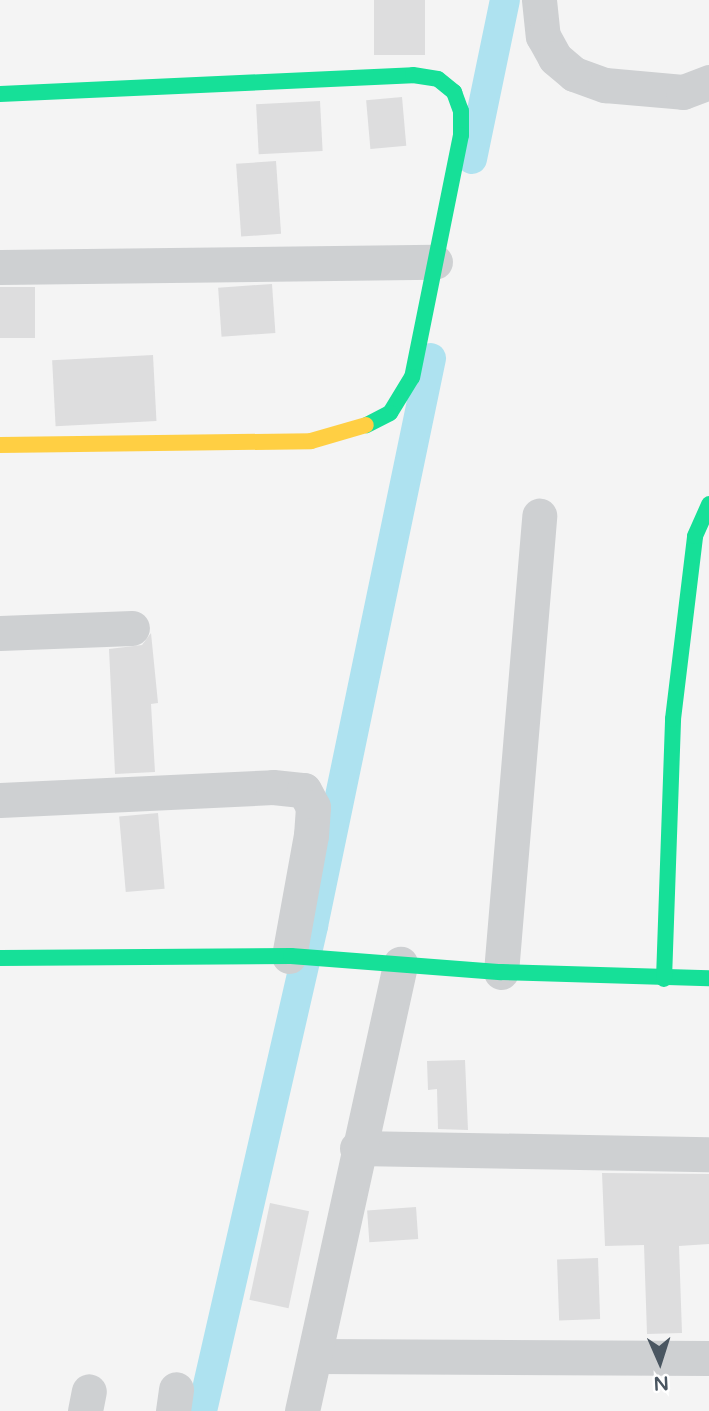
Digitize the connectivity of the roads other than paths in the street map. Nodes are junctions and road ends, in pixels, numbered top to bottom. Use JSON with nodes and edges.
{"nodes":[{"id":1,"x":539,"y":0,"type":"edge"},
{"id":2,"x":709,"y":82,"type":"edge"},
{"id":3,"x":0,"y":93,"type":"edge"},
{"id":4,"x":435,"y":262,"type":"junction"},
{"id":5,"x":0,"y":267,"type":"edge"},
{"id":6,"x":0,"y":445,"type":"edge"},
{"id":7,"x":709,"y":504,"type":"edge"},
{"id":8,"x":539,"y":516,"type":"dead end"},
{"id":9,"x":132,"y":628,"type":"dead end"},
{"id":10,"x":0,"y":634,"type":"edge"},
{"id":11,"x":0,"y":800,"type":"edge"},
{"id":12,"x":290,"y":956,"type":"junction"},
{"id":13,"x":0,"y":958,"type":"edge"},
{"id":14,"x":385,"y":963,"type":"junction"},
{"id":15,"x":501,"y":972,"type":"junction"},
{"id":16,"x":709,"y":978,"type":"edge"},
{"id":17,"x":664,"y":979,"type":"junction"},
{"id":18,"x":357,"y":1148,"type":"junction"},
{"id":19,"x":709,"y":1154,"type":"edge"},
{"id":20,"x":315,"y":1356,"type":"junction"},
{"id":21,"x":709,"y":1358,"type":"edge"},
{"id":22,"x":302,"y":1411,"type":"edge"}],
"edges":[{"from":1,"to":2,"type":"street"},
{"from":3,"to":4,"type":"street"},
{"from":4,"to":5,"type":"street"},
{"from":4,"to":6,"type":"street"},
{"from":7,"to":17,"type":"street"},
{"from":8,"to":15,"type":"street"},
{"from":9,"to":10,"type":"street"},
{"from":11,"to":12,"type":"street"},
{"from":12,"to":13,"type":"street"},
{"from":12,"to":14,"type":"street"},
{"from":14,"to":15,"type":"street"},
{"from":14,"to":18,"type":"street"},
{"from":15,"to":17,"type":"street"},
{"from":16,"to":17,"type":"street"},
{"from":18,"to":19,"type":"street"},
{"from":18,"to":20,"type":"street"},
{"from":20,"to":21,"type":"street"},
{"from":20,"to":22,"type":"street"}]}
